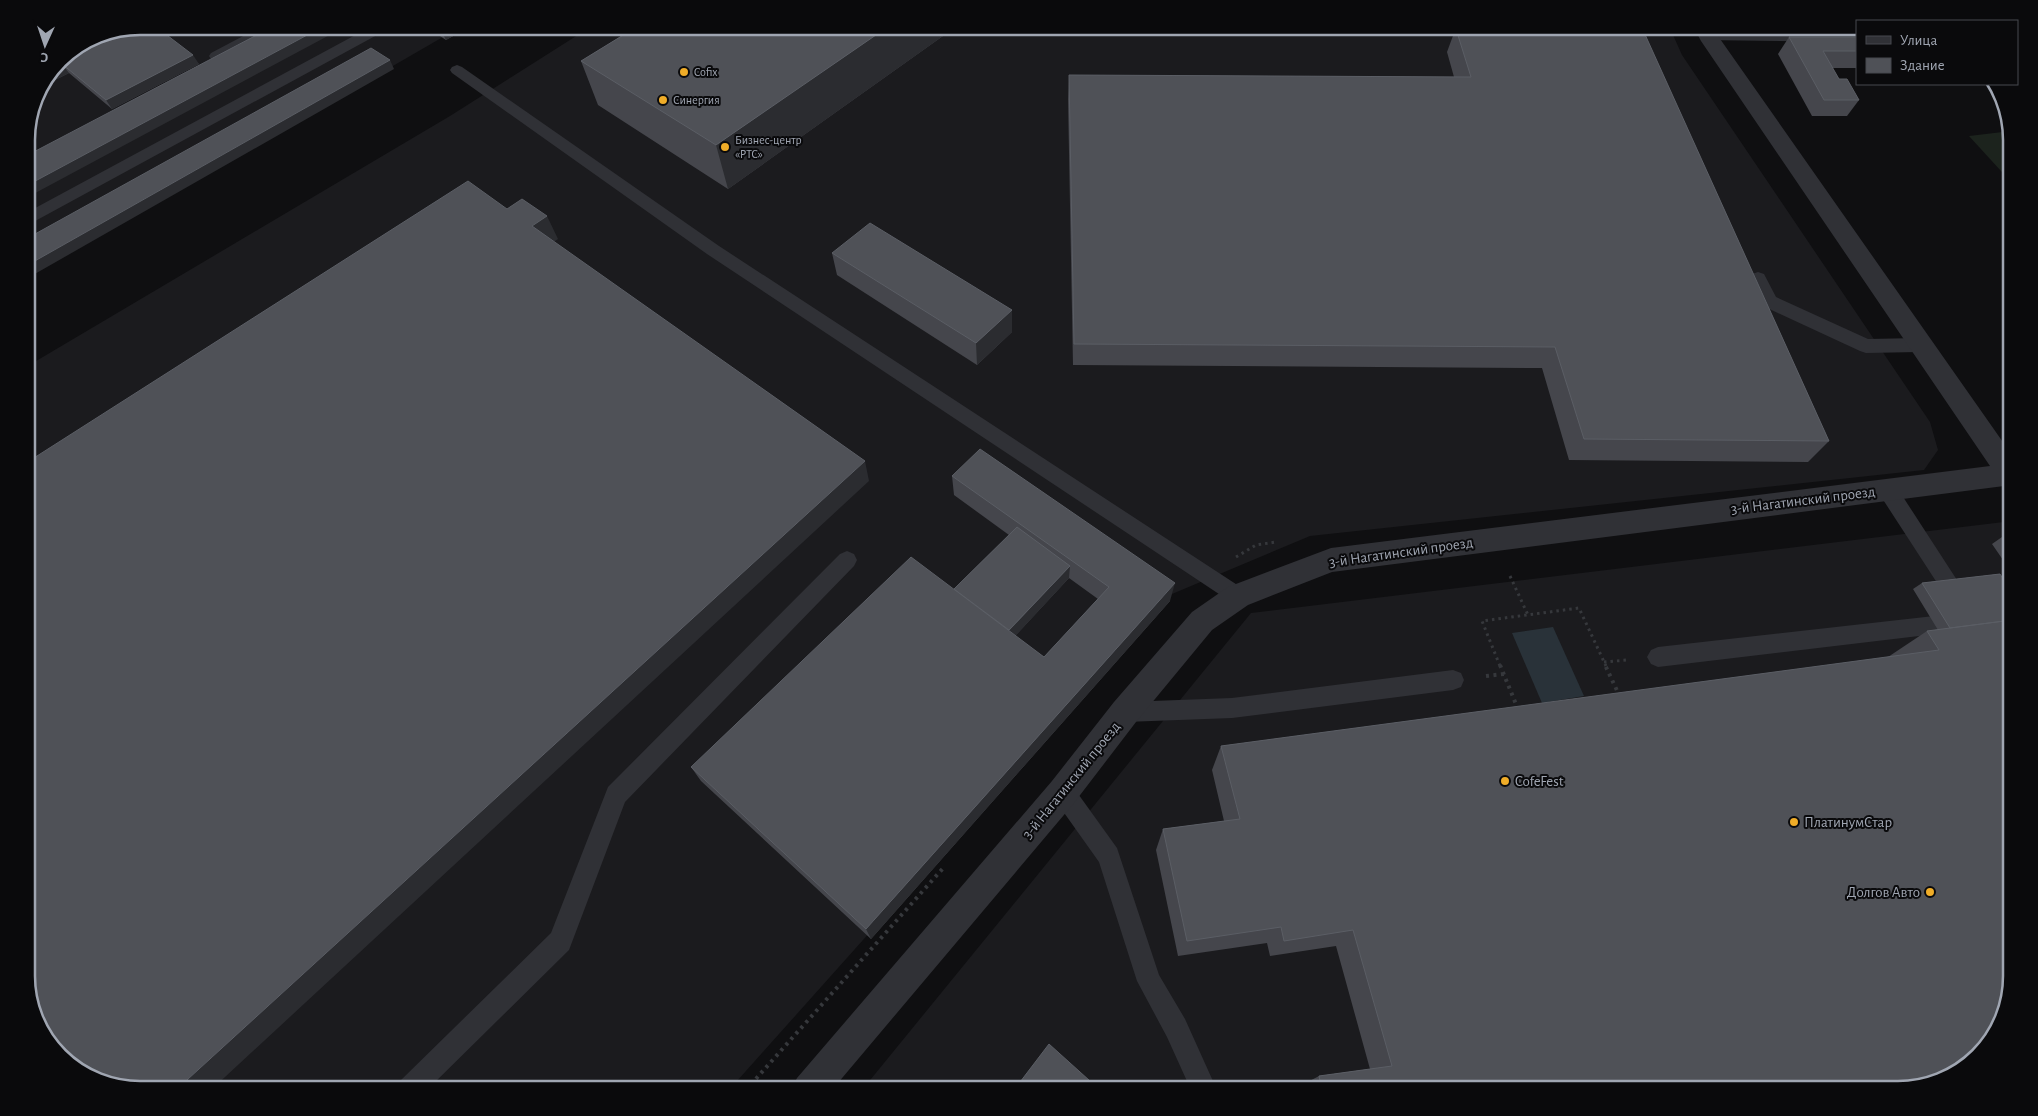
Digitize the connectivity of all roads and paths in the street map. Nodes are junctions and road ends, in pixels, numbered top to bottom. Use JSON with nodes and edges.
{"nodes":[{"id":1,"x":257,"y":35,"type":"edge"},
{"id":2,"x":365,"y":35,"type":"edge"},
{"id":3,"x":1707,"y":35,"type":"edge"},
{"id":4,"x":1781,"y":35,"type":"edge"},
{"id":5,"x":1856,"y":38,"type":"edge"},
{"id":6,"x":216,"y":56,"type":"edge"},
{"id":7,"x":457,"y":70,"type":"dead end"},
{"id":8,"x":35,"y":215,"type":"edge"},
{"id":9,"x":1758,"y":278,"type":"dead end"},
{"id":10,"x":1919,"y":345,"type":"junction"},
{"id":11,"x":2003,"y":463,"type":"edge"},
{"id":12,"x":2003,"y":475,"type":"edge"},
{"id":13,"x":1887,"y":489,"type":"junction"},
{"id":14,"x":1286,"y":541,"type":"dead end"},
{"id":15,"x":847,"y":560,"type":"dead end"},
{"id":16,"x":1206,"y":575,"type":"junction"},
{"id":17,"x":1510,"y":576,"type":"dead end"},
{"id":18,"x":1238,"y":596,"type":"junction"},
{"id":19,"x":1528,"y":615,"type":"junction"},
{"id":20,"x":1658,"y":657,"type":"dead end"},
{"id":21,"x":1453,"y":680,"type":"dead end"},
{"id":22,"x":1125,"y":712,"type":"junction"},
{"id":23,"x":1063,"y":792,"type":"junction"},
{"id":24,"x":951,"y":860,"type":"edge"},
{"id":25,"x":418,"y":1081,"type":"edge"},
{"id":26,"x":754,"y":1081,"type":"edge"},
{"id":27,"x":817,"y":1081,"type":"edge"},
{"id":28,"x":1200,"y":1081,"type":"edge"}],
"edges":[{"from":1,"to":6,"type":"lane"},
{"from":2,"to":8,"type":"lane"},
{"from":3,"to":10,"type":"street"},
{"from":4,"to":5,"type":"lane"},
{"from":7,"to":16,"type":"lane"},
{"from":9,"to":10,"type":"lane"},
{"from":10,"to":11,"type":"street"},
{"from":12,"to":13,"type":"street","name":"3-й Нагатинский проезд"},
{"from":13,"to":18,"type":"street","name":"3-й Нагатинский проезд"},
{"from":13,"to":20,"type":"lane"},
{"from":14,"to":16,"type":"path"},
{"from":15,"to":25,"type":"lane"},
{"from":16,"to":18,"type":"lane"},
{"from":17,"to":19,"type":"path"},
{"from":18,"to":22,"type":"street","name":"3-й Нагатинский проезд"},
{"from":19,"to":19,"type":"path"},
{"from":21,"to":22,"type":"lane"},
{"from":22,"to":23,"type":"street","name":"3-й Нагатинский проезд"},
{"from":23,"to":27,"type":"street","name":"3-й Нагатинский проезд"},
{"from":23,"to":28,"type":"lane"},
{"from":24,"to":26,"type":"path"}]}
